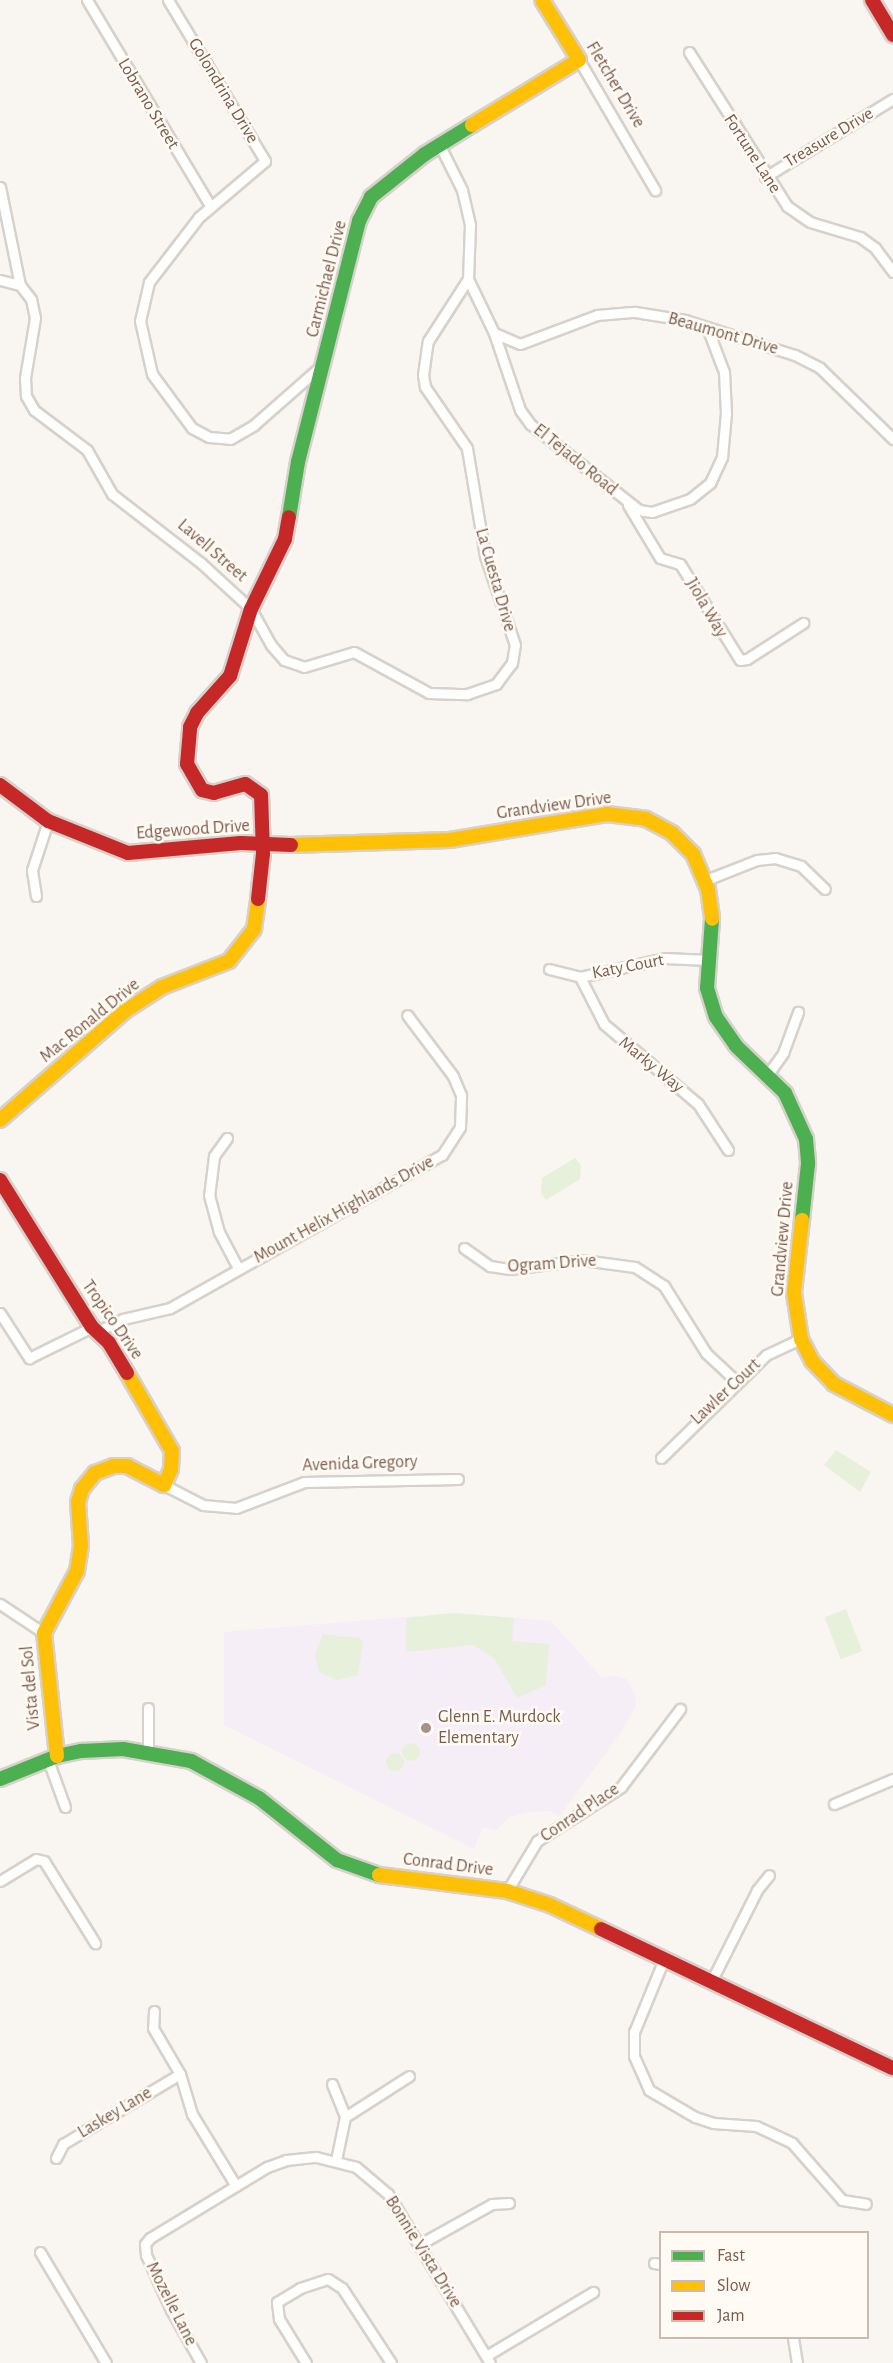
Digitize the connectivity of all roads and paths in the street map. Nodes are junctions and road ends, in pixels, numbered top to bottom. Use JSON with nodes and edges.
{"nodes":[{"id":1,"x":87,"y":0,"type":"edge"},
{"id":2,"x":168,"y":0,"type":"edge"},
{"id":3,"x":542,"y":0,"type":"edge"},
{"id":4,"x":872,"y":0,"type":"edge"},
{"id":5,"x":893,"y":35,"type":"edge"},
{"id":6,"x":689,"y":52,"type":"dead end"},
{"id":7,"x":579,"y":60,"type":"junction"},
{"id":8,"x":893,"y":99,"type":"edge"},
{"id":9,"x":441,"y":146,"type":"junction"},
{"id":10,"x":765,"y":177,"type":"junction"},
{"id":11,"x":0,"y":187,"type":"edge"},
{"id":12,"x":655,"y":190,"type":"dead end"},
{"id":13,"x":210,"y":207,"type":"junction"},
{"id":14,"x":893,"y":272,"type":"edge"},
{"id":15,"x":468,"y":279,"type":"junction"},
{"id":16,"x":0,"y":280,"type":"edge"},
{"id":17,"x":20,"y":285,"type":"junction"},
{"id":18,"x":708,"y":330,"type":"junction"},
{"id":19,"x":494,"y":333,"type":"junction"},
{"id":20,"x":323,"y":364,"type":"junction"},
{"id":21,"x":893,"y":439,"type":"edge"},
{"id":22,"x":626,"y":503,"type":"junction"},
{"id":23,"x":251,"y":609,"type":"junction"},
{"id":24,"x":803,"y":623,"type":"dead end"},
{"id":25,"x":0,"y":785,"type":"edge"},
{"id":26,"x":48,"y":821,"type":"junction"},
{"id":27,"x":263,"y":843,"type":"junction"},
{"id":28,"x":706,"y":880,"type":"junction"},
{"id":29,"x":825,"y":889,"type":"dead end"},
{"id":30,"x":36,"y":896,"type":"dead end"},
{"id":31,"x":708,"y":960,"type":"junction"},
{"id":32,"x":549,"y":969,"type":"dead end"},
{"id":33,"x":580,"y":977,"type":"junction"},
{"id":34,"x":798,"y":1012,"type":"dead end"},
{"id":35,"x":407,"y":1015,"type":"dead end"},
{"id":36,"x":768,"y":1074,"type":"junction"},
{"id":37,"x":0,"y":1120,"type":"edge"},
{"id":38,"x":227,"y":1138,"type":"dead end"},
{"id":39,"x":728,"y":1150,"type":"dead end"},
{"id":40,"x":0,"y":1180,"type":"edge"},
{"id":41,"x":464,"y":1248,"type":"dead end"},
{"id":42,"x":238,"y":1268,"type":"junction"},
{"id":43,"x":0,"y":1313,"type":"edge"},
{"id":44,"x":95,"y":1329,"type":"junction"},
{"id":45,"x":801,"y":1339,"type":"junction"},
{"id":46,"x":736,"y":1381,"type":"junction"},
{"id":47,"x":893,"y":1415,"type":"edge"},
{"id":48,"x":661,"y":1458,"type":"dead end"},
{"id":49,"x":458,"y":1479,"type":"dead end"},
{"id":50,"x":164,"y":1485,"type":"junction"},
{"id":51,"x":0,"y":1604,"type":"edge"},
{"id":52,"x":44,"y":1633,"type":"junction"},
{"id":53,"x":148,"y":1708,"type":"dead end"},
{"id":54,"x":680,"y":1709,"type":"dead end"},
{"id":55,"x":148,"y":1752,"type":"junction"},
{"id":56,"x":52,"y":1758,"type":"junction"},
{"id":57,"x":0,"y":1779,"type":"edge"},
{"id":58,"x":893,"y":1779,"type":"edge"},
{"id":59,"x":834,"y":1804,"type":"dead end"},
{"id":60,"x":65,"y":1807,"type":"dead end"},
{"id":61,"x":769,"y":1875,"type":"dead end"},
{"id":62,"x":0,"y":1881,"type":"edge"},
{"id":63,"x":507,"y":1891,"type":"junction"},
{"id":64,"x":95,"y":1943,"type":"dead end"},
{"id":65,"x":664,"y":1959,"type":"junction"},
{"id":66,"x":711,"y":1982,"type":"junction"},
{"id":67,"x":154,"y":2011,"type":"dead end"},
{"id":68,"x":893,"y":2068,"type":"edge"},
{"id":69,"x":180,"y":2074,"type":"junction"},
{"id":70,"x":410,"y":2076,"type":"dead end"},
{"id":71,"x":332,"y":2084,"type":"dead end"},
{"id":72,"x":345,"y":2117,"type":"junction"},
{"id":73,"x":56,"y":2158,"type":"dead end"},
{"id":74,"x":336,"y":2160,"type":"junction"},
{"id":75,"x":236,"y":2186,"type":"junction"},
{"id":76,"x":509,"y":2203,"type":"dead end"},
{"id":77,"x":866,"y":2204,"type":"dead end"},
{"id":78,"x":145,"y":2244,"type":"joint"},
{"id":79,"x":420,"y":2244,"type":"junction"},
{"id":80,"x":40,"y":2252,"type":"dead end"},
{"id":81,"x":593,"y":2292,"type":"dead end"},
{"id":82,"x":793,"y":2339,"type":"edge"},
{"id":83,"x":488,"y":2360,"type":"edge"},
{"id":84,"x":106,"y":2363,"type":"edge"},
{"id":85,"x":201,"y":2363,"type":"edge"},
{"id":86,"x":306,"y":2363,"type":"edge"},
{"id":87,"x":391,"y":2363,"type":"edge"},
{"id":88,"x":797,"y":2363,"type":"edge"}],
"edges":[{"from":1,"to":13,"type":"street","name":"Lobrano Street"},
{"from":2,"to":13,"type":"street","name":"Golondrina Drive"},
{"from":3,"to":7,"type":"street","name":"Fletcher Drive"},
{"from":4,"to":5,"type":"street"},
{"from":6,"to":10,"type":"street","name":"Fortune Lane"},
{"from":7,"to":9,"type":"street","name":"Carmichael Drive"},
{"from":7,"to":12,"type":"street","name":"Fletcher Drive"},
{"from":8,"to":10,"type":"street","name":"Treasure Drive"},
{"from":9,"to":15,"type":"street","name":"El Tejado Road"},
{"from":9,"to":20,"type":"street","name":"Carmichael Drive"},
{"from":10,"to":14,"type":"street","name":"Fortune Lane"},
{"from":11,"to":17,"type":"street","name":"Lavell Street"},
{"from":13,"to":20,"type":"street","name":"Golondrina Drive"},
{"from":15,"to":19,"type":"street","name":"El Tejado Road"},
{"from":15,"to":23,"type":"street","name":"La Cuesta Drive"},
{"from":16,"to":17,"type":"street"},
{"from":17,"to":23,"type":"street","name":"Lavell Street"},
{"from":18,"to":19,"type":"street","name":"Beaumont Drive"},
{"from":18,"to":21,"type":"street","name":"Beaumont Drive"},
{"from":18,"to":22,"type":"street","name":"El Tejado Road"},
{"from":19,"to":22,"type":"street","name":"El Tejado Road"},
{"from":20,"to":23,"type":"street","name":"Carmichael Drive"},
{"from":22,"to":24,"type":"street","name":"Jiola Way"},
{"from":23,"to":27,"type":"street","name":"Lavell Street"},
{"from":25,"to":26,"type":"street","name":"Edgewood Drive"},
{"from":26,"to":27,"type":"street","name":"Edgewood Drive"},
{"from":26,"to":30,"type":"street"},
{"from":27,"to":28,"type":"street","name":"Grandview Drive"},
{"from":27,"to":37,"type":"street","name":"Mac Ronald Drive"},
{"from":28,"to":29,"type":"street"},
{"from":28,"to":31,"type":"street","name":"Grandview Drive"},
{"from":31,"to":33,"type":"street","name":"Katy Court"},
{"from":31,"to":36,"type":"street","name":"Grandview Drive"},
{"from":32,"to":33,"type":"street","name":"Katy Court"},
{"from":33,"to":39,"type":"street","name":"Marky Way"},
{"from":34,"to":36,"type":"street"},
{"from":35,"to":42,"type":"street","name":"Mount Helix Highlands Drive"},
{"from":36,"to":45,"type":"street","name":"Grandview Drive"},
{"from":38,"to":42,"type":"street"},
{"from":40,"to":44,"type":"street","name":"Tropico Drive"},
{"from":41,"to":46,"type":"street","name":"Ogram Drive"},
{"from":42,"to":44,"type":"street","name":"Mount Helix Highlands Drive"},
{"from":43,"to":44,"type":"street","name":"Mount Helix Highlands Drive"},
{"from":44,"to":50,"type":"street","name":"Tropico Drive"},
{"from":45,"to":46,"type":"street","name":"Lawler Court"},
{"from":45,"to":47,"type":"street","name":"Grandview Drive"},
{"from":46,"to":48,"type":"street","name":"Lawler Court"},
{"from":49,"to":50,"type":"street","name":"Avenida Gregory"},
{"from":50,"to":52,"type":"street","name":"Avenida Gregory"},
{"from":51,"to":52,"type":"street","name":"Vista del Sol"},
{"from":52,"to":56,"type":"street","name":"Vista del Sol"},
{"from":53,"to":55,"type":"street"},
{"from":54,"to":63,"type":"street","name":"Conrad Place"},
{"from":55,"to":56,"type":"street","name":"Conrad Drive"},
{"from":55,"to":63,"type":"street","name":"Conrad Drive"},
{"from":56,"to":57,"type":"street","name":"Conrad Drive"},
{"from":56,"to":60,"type":"street"},
{"from":58,"to":59,"type":"street"},
{"from":61,"to":66,"type":"street"},
{"from":62,"to":64,"type":"street"},
{"from":63,"to":65,"type":"street","name":"Conrad Drive"},
{"from":65,"to":66,"type":"street","name":"Conrad Drive"},
{"from":65,"to":77,"type":"street"},
{"from":66,"to":68,"type":"street","name":"Conrad Drive"},
{"from":67,"to":69,"type":"street"},
{"from":69,"to":73,"type":"street","name":"Laskey Lane"},
{"from":69,"to":75,"type":"street"},
{"from":70,"to":72,"type":"street"},
{"from":71,"to":72,"type":"street"},
{"from":72,"to":74,"type":"street"},
{"from":74,"to":75,"type":"street","name":"Bonnie Vista Drive"},
{"from":74,"to":79,"type":"street","name":"Bonnie Vista Drive"},
{"from":75,"to":78,"type":"street","name":"Bonnie Vista Drive"},
{"from":76,"to":79,"type":"street"},
{"from":78,"to":85,"type":"street","name":"Mozelle Lane"},
{"from":79,"to":83,"type":"street","name":"Bonnie Vista Drive"},
{"from":80,"to":84,"type":"street"},
{"from":81,"to":83,"type":"street"},
{"from":82,"to":88,"type":"street"},
{"from":86,"to":87,"type":"street"}]}
